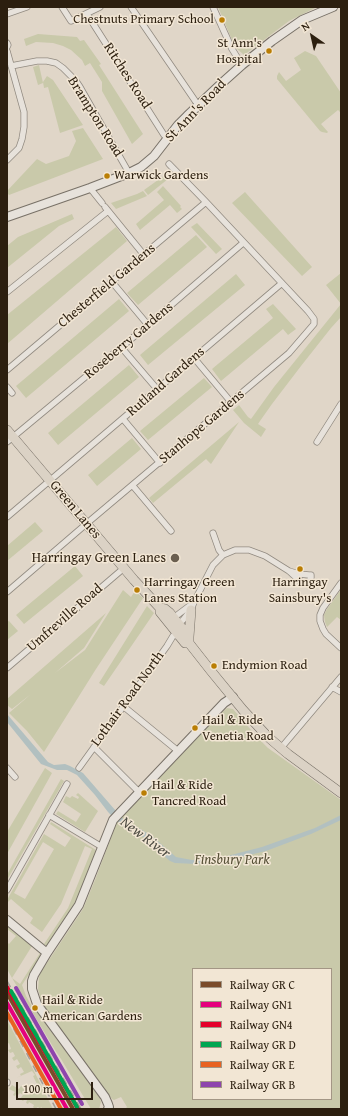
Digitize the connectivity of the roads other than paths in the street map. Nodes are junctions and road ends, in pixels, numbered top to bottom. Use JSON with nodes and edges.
{"nodes":[{"id":1,"x":27,"y":7,"type":"edge"},
{"id":2,"x":62,"y":7,"type":"edge"},
{"id":3,"x":100,"y":7,"type":"edge"},
{"id":4,"x":131,"y":7,"type":"edge"},
{"id":5,"x":213,"y":7,"type":"edge"},
{"id":6,"x":333,"y":7,"type":"edge"},
{"id":7,"x":7,"y":14,"type":"edge"},
{"id":8,"x":87,"y":14,"type":"junction"},
{"id":9,"x":7,"y":43,"type":"edge"},
{"id":10,"x":7,"y":47,"type":"edge"},
{"id":11,"x":7,"y":51,"type":"edge"},
{"id":12,"x":242,"y":65,"type":"junction"},
{"id":13,"x":12,"y":66,"type":"junction"},
{"id":14,"x":198,"y":105,"type":"junction"},
{"id":15,"x":168,"y":138,"type":"junction"},
{"id":16,"x":7,"y":160,"type":"edge"},
{"id":17,"x":169,"y":164,"type":"dead end"},
{"id":18,"x":129,"y":173,"type":"junction"},
{"id":19,"x":90,"y":188,"type":"junction"},
{"id":20,"x":206,"y":202,"type":"junction"},
{"id":21,"x":105,"y":207,"type":"junction"},
{"id":22,"x":7,"y":217,"type":"edge"},
{"id":23,"x":243,"y":243,"type":"junction"},
{"id":24,"x":144,"y":255,"type":"junction"},
{"id":25,"x":112,"y":282,"type":"junction"},
{"id":26,"x":282,"y":283,"type":"junction"},
{"id":27,"x":7,"y":292,"type":"edge"},
{"id":28,"x":148,"y":325,"type":"junction"},
{"id":29,"x":121,"y":347,"type":"junction"},
{"id":30,"x":194,"y":358,"type":"junction"},
{"id":31,"x":7,"y":370,"type":"edge"},
{"id":32,"x":7,"y":387,"type":"edge"},
{"id":33,"x":157,"y":389,"type":"junction"},
{"id":34,"x":12,"y":393,"type":"dead end"},
{"id":35,"x":231,"y":402,"type":"junction"},
{"id":36,"x":341,"y":404,"type":"edge"},
{"id":37,"x":339,"y":412,"type":"edge"},
{"id":38,"x":123,"y":419,"type":"junction"},
{"id":39,"x":9,"y":437,"type":"edge"},
{"id":40,"x":318,"y":442,"type":"dead end"},
{"id":41,"x":160,"y":463,"type":"junction"},
{"id":42,"x":50,"y":480,"type":"junction"},
{"id":43,"x":133,"y":486,"type":"junction"},
{"id":44,"x":7,"y":517,"type":"edge"},
{"id":45,"x":87,"y":524,"type":"junction"},
{"id":46,"x":171,"y":531,"type":"dead end"},
{"id":47,"x":213,"y":533,"type":"dead end"},
{"id":48,"x":223,"y":555,"type":"junction"},
{"id":49,"x":124,"y":568,"type":"junction"},
{"id":50,"x":289,"y":571,"type":"dead end"},
{"id":51,"x":341,"y":583,"type":"edge"},
{"id":52,"x":7,"y":592,"type":"edge"},
{"id":53,"x":193,"y":606,"type":"junction"},
{"id":54,"x":173,"y":623,"type":"junction"},
{"id":55,"x":186,"y":638,"type":"junction"},
{"id":56,"x":341,"y":648,"type":"edge"},
{"id":57,"x":7,"y":668,"type":"edge"},
{"id":58,"x":341,"y":677,"type":"edge"},
{"id":59,"x":332,"y":687,"type":"junction"},
{"id":60,"x":341,"y":692,"type":"edge"},
{"id":61,"x":233,"y":697,"type":"junction"},
{"id":62,"x":123,"y":706,"type":"junction"},
{"id":63,"x":94,"y":747,"type":"junction"},
{"id":64,"x":281,"y":748,"type":"junction"},
{"id":65,"x":178,"y":751,"type":"junction"},
{"id":66,"x":7,"y":768,"type":"edge"},
{"id":67,"x":79,"y":768,"type":"dead end"},
{"id":68,"x":14,"y":777,"type":"dead end"},
{"id":69,"x":67,"y":784,"type":"dead end"},
{"id":70,"x":139,"y":792,"type":"junction"},
{"id":71,"x":341,"y":793,"type":"edge"},
{"id":72,"x":49,"y":815,"type":"junction"},
{"id":73,"x":102,"y":847,"type":"junction"},
{"id":74,"x":7,"y":890,"type":"edge"},
{"id":75,"x":7,"y":920,"type":"edge"},
{"id":76,"x":47,"y":953,"type":"junction"},
{"id":77,"x":108,"y":1109,"type":"edge"}],
"edges":[{"from":1,"to":7,"type":"street"},
{"from":2,"to":8,"type":"street"},
{"from":3,"to":8,"type":"street"},
{"from":4,"to":14,"type":"street"},
{"from":5,"to":12,"type":"street"},
{"from":6,"to":12,"type":"main road","name":"St Ann's Road"},
{"from":8,"to":15,"type":"street","name":"Ritches Road"},
{"from":9,"to":10,"type":"street"},
{"from":11,"to":13,"type":"street"},
{"from":12,"to":14,"type":"main road","name":"St Ann's Road"},
{"from":13,"to":16,"type":"street"},
{"from":13,"to":18,"type":"street","name":"Brampton Road"},
{"from":14,"to":15,"type":"main road","name":"St Ann's Road"},
{"from":15,"to":18,"type":"main road","name":"St Ann's Road"},
{"from":17,"to":20,"type":"street"},
{"from":18,"to":19,"type":"main road","name":"St Ann's Road"},
{"from":19,"to":21,"type":"street"},
{"from":19,"to":22,"type":"main road","name":"St Ann's Road"},
{"from":20,"to":23,"type":"street"},
{"from":20,"to":24,"type":"street","name":"Chesterfield Gardens"},
{"from":21,"to":24,"type":"street"},
{"from":21,"to":27,"type":"street"},
{"from":23,"to":26,"type":"street"},
{"from":23,"to":28,"type":"street","name":"Roseberry Gardens"},
{"from":24,"to":25,"type":"street","name":"Chesterfield Gardens"},
{"from":25,"to":28,"type":"street"},
{"from":25,"to":31,"type":"street","name":"Chesterfield Gardens"},
{"from":26,"to":30,"type":"street","name":"Rutland Gardens"},
{"from":26,"to":35,"type":"street","name":"Stanhope Gardens"},
{"from":28,"to":29,"type":"street","name":"Roseberry Gardens"},
{"from":29,"to":33,"type":"street"},
{"from":29,"to":39,"type":"street","name":"Roseberry Gardens"},
{"from":30,"to":33,"type":"street","name":"Rutland Gardens"},
{"from":30,"to":35,"type":"street"},
{"from":32,"to":34,"type":"street"},
{"from":33,"to":38,"type":"street","name":"Rutland Gardens"},
{"from":35,"to":41,"type":"street","name":"Stanhope Gardens"},
{"from":36,"to":37,"type":"street"},
{"from":37,"to":40,"type":"street"},
{"from":38,"to":41,"type":"street"},
{"from":38,"to":42,"type":"street","name":"Rutland Gardens"},
{"from":39,"to":42,"type":"main road","name":"Green Lanes"},
{"from":41,"to":43,"type":"street","name":"Stanhope Gardens"},
{"from":42,"to":44,"type":"street","name":"Rutland Gardens"},
{"from":42,"to":45,"type":"main road","name":"Green Lanes"},
{"from":43,"to":45,"type":"street","name":"Stanhope Gardens"},
{"from":43,"to":46,"type":"street"},
{"from":45,"to":49,"type":"main road","name":"Green Lanes"},
{"from":45,"to":52,"type":"street","name":"Stanhope Gardens"},
{"from":47,"to":48,"type":"street"},
{"from":48,"to":50,"type":"street"},
{"from":48,"to":53,"type":"street"},
{"from":49,"to":54,"type":"main road","name":"Green Lanes"},
{"from":49,"to":57,"type":"street","name":"Umfreville Road"},
{"from":51,"to":56,"type":"street"},
{"from":53,"to":54,"type":"street"},
{"from":53,"to":54,"type":"street"},
{"from":53,"to":55,"type":"main road"},
{"from":54,"to":55,"type":"main road","name":"Green Lanes"},
{"from":55,"to":61,"type":"main road","name":"Green Lanes"},
{"from":55,"to":62,"type":"street","name":"Lothair Road North"},
{"from":58,"to":59,"type":"street"},
{"from":59,"to":60,"type":"street"},
{"from":59,"to":64,"type":"street"},
{"from":61,"to":64,"type":"main road","name":"Green Lanes"},
{"from":61,"to":65,"type":"main road"},
{"from":62,"to":63,"type":"street","name":"Lothair Road North"},
{"from":62,"to":65,"type":"street"},
{"from":63,"to":67,"type":"street","name":"Lothair Road North"},
{"from":63,"to":70,"type":"street"},
{"from":64,"to":71,"type":"main road","name":"Green Lanes"},
{"from":65,"to":70,"type":"main road"},
{"from":66,"to":68,"type":"street"},
{"from":69,"to":72,"type":"street"},
{"from":70,"to":73,"type":"main road"},
{"from":72,"to":73,"type":"street"},
{"from":72,"to":74,"type":"street"},
{"from":73,"to":76,"type":"main road"},
{"from":75,"to":76,"type":"main road"},
{"from":76,"to":77,"type":"main road"}]}
